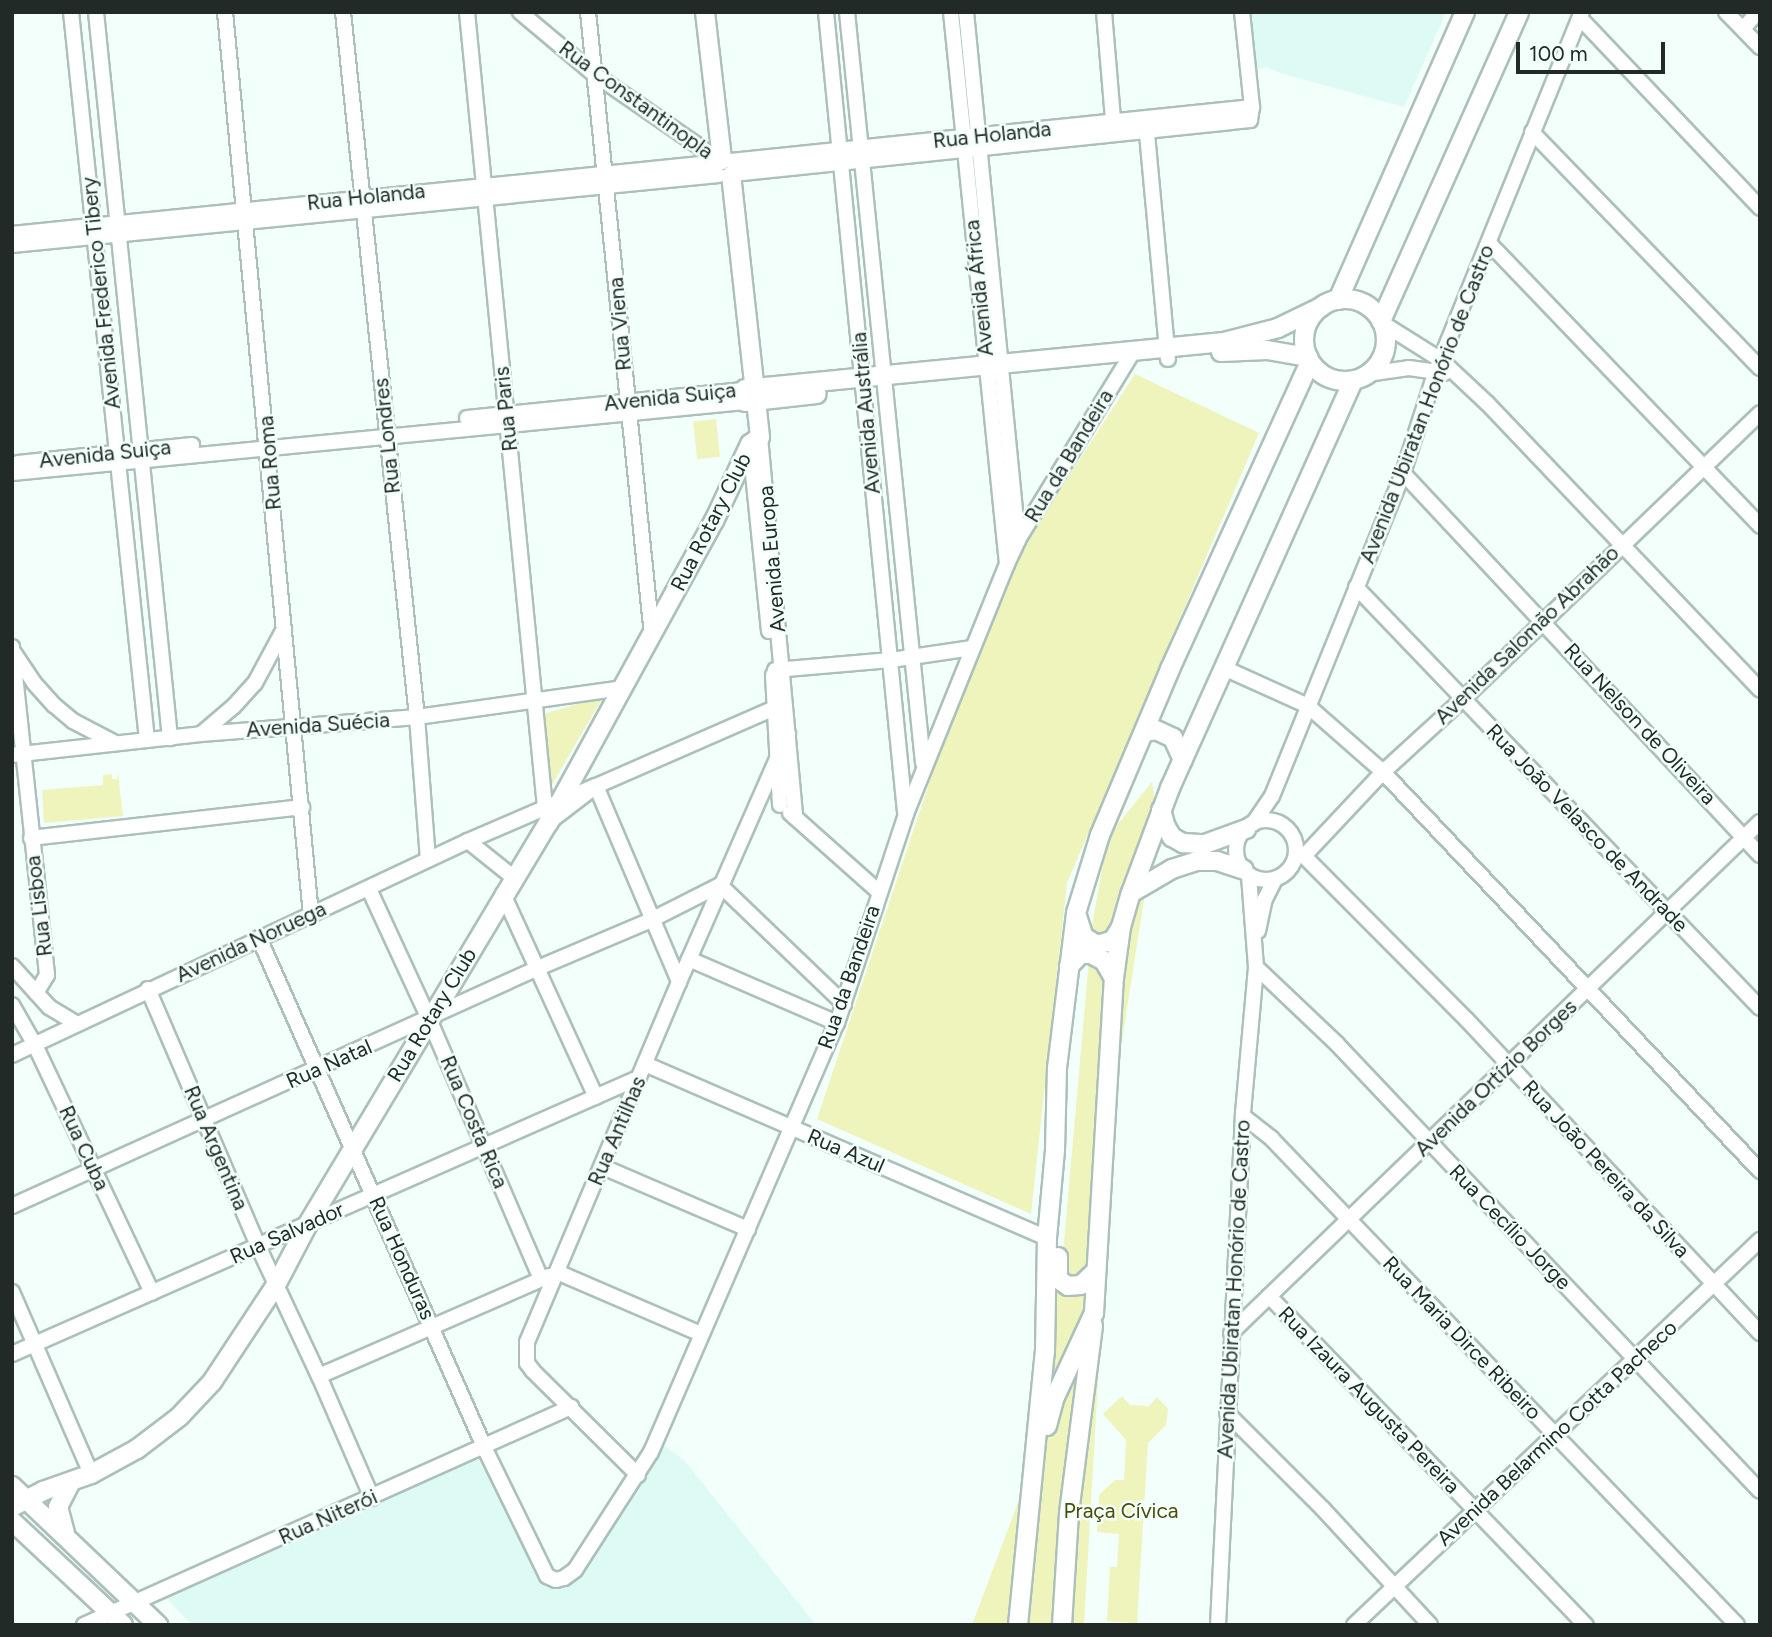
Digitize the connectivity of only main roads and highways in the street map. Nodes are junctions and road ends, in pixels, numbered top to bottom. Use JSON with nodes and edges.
{"nodes":[{"id":1,"x":705,"y":12,"type":"edge"},
{"id":2,"x":717,"y":12,"type":"edge"},
{"id":3,"x":1465,"y":12,"type":"edge"},
{"id":4,"x":1519,"y":12,"type":"edge"},
{"id":5,"x":725,"y":167,"type":"junction"},
{"id":6,"x":1338,"y":300,"type":"junction"},
{"id":7,"x":1321,"y":307,"type":"junction"},
{"id":8,"x":1382,"y":322,"type":"junction"},
{"id":9,"x":1168,"y":354,"type":"junction"},
{"id":10,"x":1309,"y":360,"type":"junction"},
{"id":11,"x":1360,"y":377,"type":"junction"},
{"id":12,"x":750,"y":395,"type":"junction"},
{"id":13,"x":755,"y":440,"type":"joint"},
{"id":14,"x":1146,"y":732,"type":"junction"},
{"id":15,"x":1183,"y":760,"type":"junction"},
{"id":16,"x":1161,"y":810,"type":"junction"},
{"id":17,"x":1250,"y":826,"type":"road end"},
{"id":18,"x":1246,"y":872,"type":"road end"},
{"id":19,"x":1131,"y":893,"type":"junction"},
{"id":20,"x":1076,"y":913,"type":"junction"},
{"id":21,"x":1121,"y":927,"type":"junction"},
{"id":22,"x":1069,"y":966,"type":"junction"},
{"id":23,"x":1114,"y":978,"type":"junction"},
{"id":24,"x":1055,"y":1150,"type":"junction"},
{"id":25,"x":1096,"y":1271,"type":"junction"},
{"id":26,"x":1048,"y":1294,"type":"junction"},
{"id":27,"x":1094,"y":1313,"type":"junction"},
{"id":28,"x":71,"y":1482,"type":"junction"},
{"id":29,"x":12,"y":1486,"type":"edge"},
{"id":30,"x":20,"y":1503,"type":"edge"},
{"id":31,"x":12,"y":1521,"type":"edge"},
{"id":32,"x":65,"y":1535,"type":"junction"},
{"id":33,"x":118,"y":1619,"type":"edge"},
{"id":34,"x":158,"y":1625,"type":"edge"},
{"id":35,"x":1011,"y":1625,"type":"edge"},
{"id":36,"x":1018,"y":1625,"type":"edge"},
{"id":37,"x":1027,"y":1625,"type":"edge"},
{"id":38,"x":1062,"y":1625,"type":"edge"}],
"edges":[{"from":1,"to":5,"type":"main road","name":"Avenida Europa"},
{"from":2,"to":5,"type":"main road","name":"Avenida Europa"},
{"from":3,"to":6,"type":"main road"},
{"from":4,"to":8,"type":"main road"},
{"from":5,"to":12,"type":"main road","name":"Avenida Europa"},
{"from":6,"to":7,"type":"main road"},
{"from":6,"to":8,"type":"main road"},
{"from":7,"to":9,"type":"main road","name":"Avenida Suiça"},
{"from":7,"to":10,"type":"main road"},
{"from":8,"to":11,"type":"main road"},
{"from":9,"to":10,"type":"main road","name":"Avenida Suiça"},
{"from":9,"to":12,"type":"main road","name":"Avenida Suiça"},
{"from":10,"to":11,"type":"main road"},
{"from":10,"to":14,"type":"main road"},
{"from":11,"to":15,"type":"main road"},
{"from":12,"to":13,"type":"main road","name":"Avenida Europa"},
{"from":13,"to":28,"type":"main road","name":"Rua Rotary Club"},
{"from":14,"to":15,"type":"main road"},
{"from":14,"to":20,"type":"main road"},
{"from":15,"to":16,"type":"main road"},
{"from":16,"to":17,"type":"main road"},
{"from":16,"to":19,"type":"main road"},
{"from":18,"to":19,"type":"main road"},
{"from":19,"to":21,"type":"main road"},
{"from":20,"to":21,"type":"main road"},
{"from":20,"to":22,"type":"main road"},
{"from":21,"to":23,"type":"main road"},
{"from":22,"to":23,"type":"main road"},
{"from":22,"to":24,"type":"main road"},
{"from":23,"to":25,"type":"main road"},
{"from":24,"to":25,"type":"main road"},
{"from":24,"to":26,"type":"main road"},
{"from":25,"to":27,"type":"main road"},
{"from":26,"to":35,"type":"main road"},
{"from":26,"to":36,"type":"main road"},
{"from":27,"to":37,"type":"main road"},
{"from":27,"to":38,"type":"main road"},
{"from":28,"to":30,"type":"main road","name":"Rua Rotary Club"},
{"from":28,"to":32,"type":"main road"},
{"from":29,"to":30,"type":"main road"},
{"from":30,"to":32,"type":"main road"},
{"from":31,"to":33,"type":"main road"},
{"from":32,"to":34,"type":"main road"}]}
